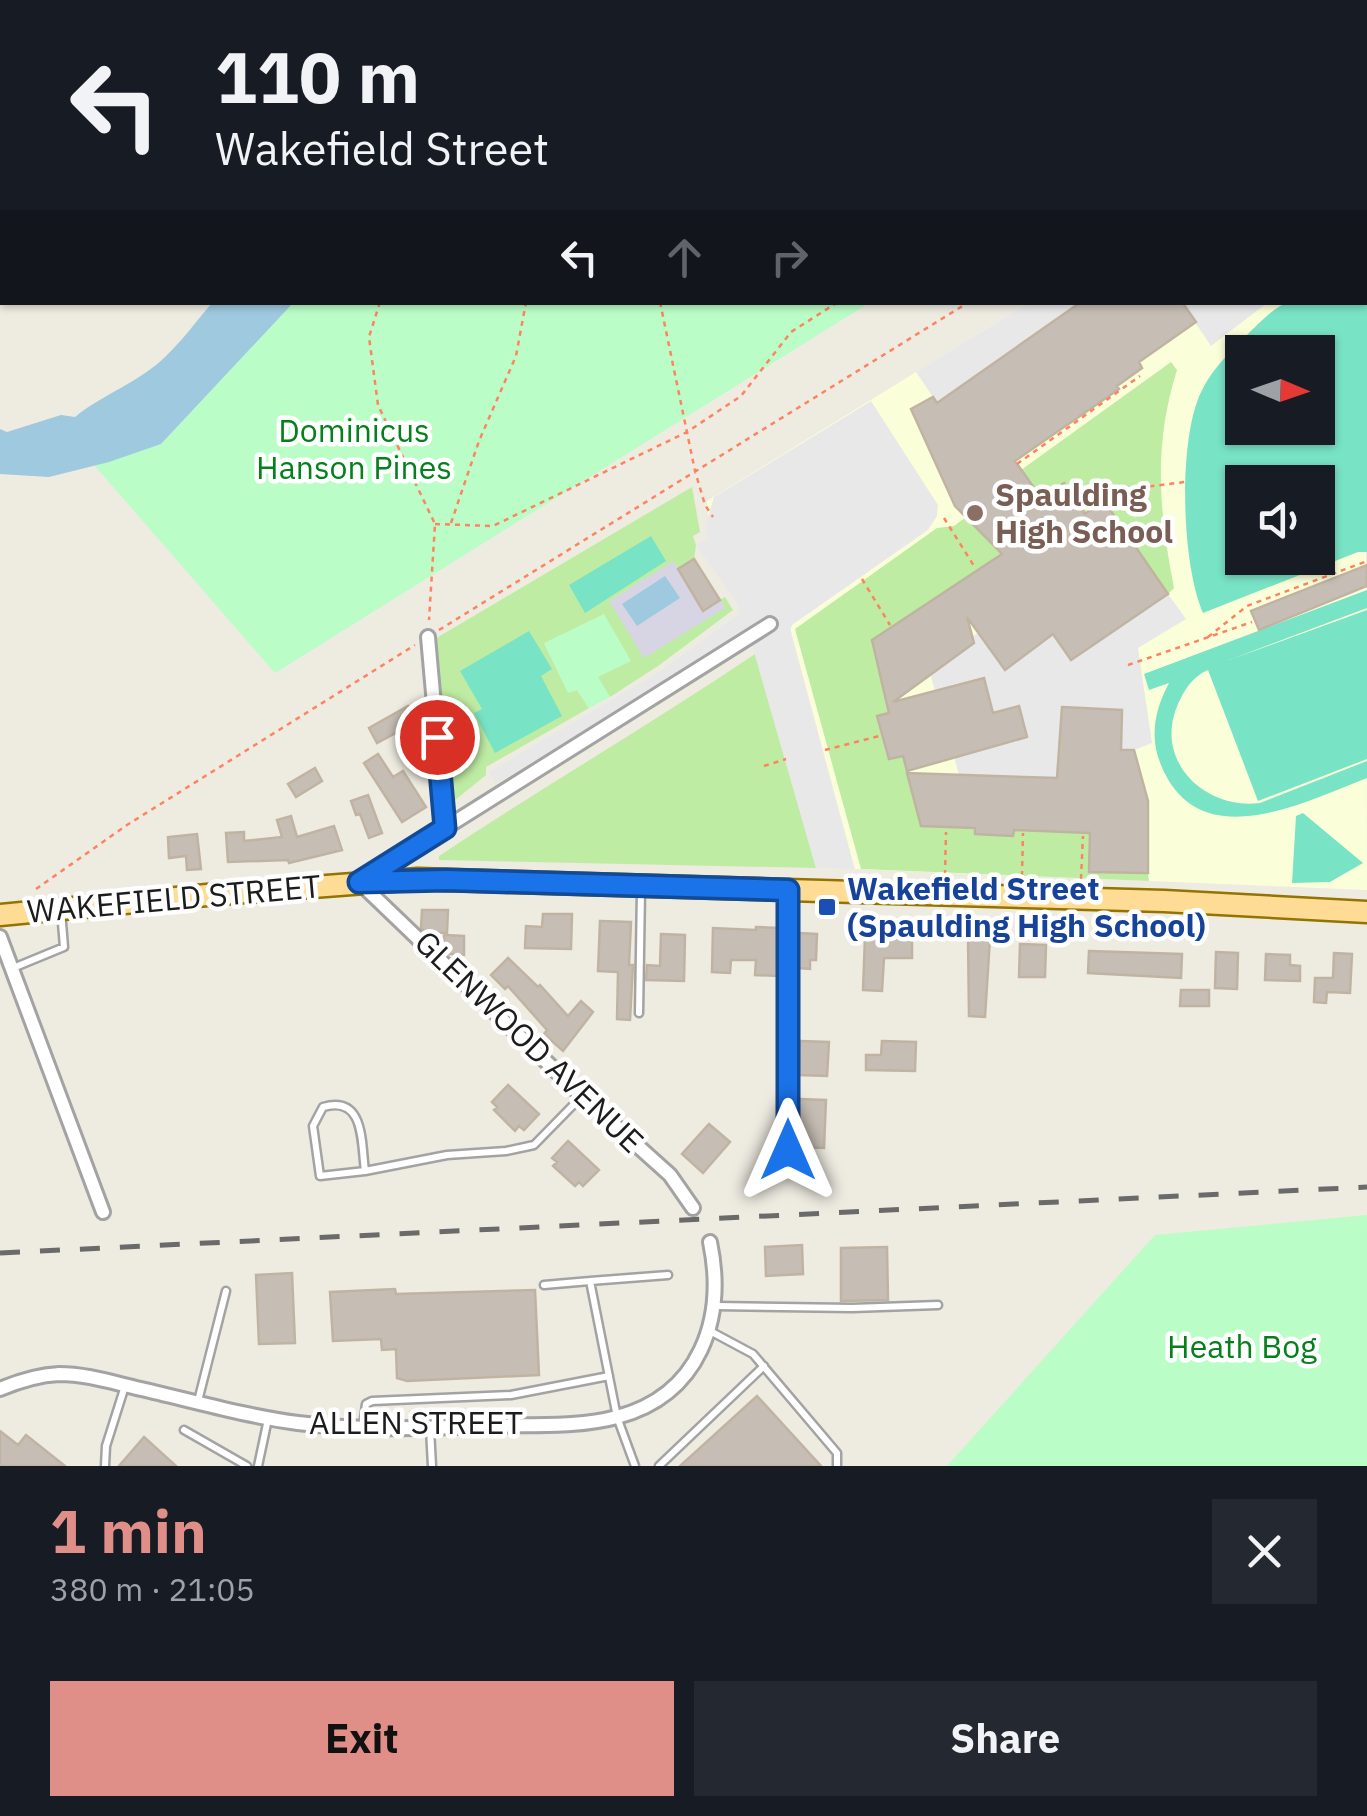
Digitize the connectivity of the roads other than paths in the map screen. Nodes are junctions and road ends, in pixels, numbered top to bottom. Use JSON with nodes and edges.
{"nodes":[{"id":1,"x":770,"y":624,"type":"dead end"},
{"id":2,"x":428,"y":637,"type":"road end"},
{"id":3,"x":445,"y":828,"type":"junction"},
{"id":4,"x":359,"y":882,"type":"junction"},
{"id":5,"x":642,"y":885,"type":"junction"},
{"id":6,"x":788,"y":890,"type":"junction"},
{"id":7,"x":60,"y":909,"type":"junction"},
{"id":8,"x":1367,"y":912,"type":"edge"},
{"id":9,"x":0,"y":916,"type":"edge"},
{"id":10,"x":0,"y":937,"type":"edge"},
{"id":11,"x":12,"y":968,"type":"junction"},
{"id":12,"x":639,"y":1013,"type":"dead end"},
{"id":13,"x":582,"y":1096,"type":"junction"},
{"id":14,"x":788,"y":1150,"type":"dead end"},
{"id":15,"x":365,"y":1171,"type":"junction"},
{"id":16,"x":693,"y":1208,"type":"dead end"},
{"id":17,"x":103,"y":1212,"type":"dead end"},
{"id":18,"x":710,"y":1242,"type":"dead end"},
{"id":19,"x":668,"y":1276,"type":"dead end"},
{"id":20,"x":590,"y":1280,"type":"junction"},
{"id":21,"x":544,"y":1284,"type":"dead end"},
{"id":22,"x":226,"y":1291,"type":"dead end"},
{"id":23,"x":938,"y":1305,"type":"dead end"},
{"id":24,"x":716,"y":1306,"type":"junction"},
{"id":25,"x":710,"y":1331,"type":"junction"},
{"id":26,"x":764,"y":1366,"type":"junction"},
{"id":27,"x":609,"y":1376,"type":"junction"},
{"id":28,"x":125,"y":1385,"type":"junction"},
{"id":29,"x":0,"y":1389,"type":"edge"},
{"id":30,"x":198,"y":1402,"type":"junction"},
{"id":31,"x":617,"y":1417,"type":"junction"},
{"id":32,"x":268,"y":1418,"type":"junction"},
{"id":33,"x":363,"y":1428,"type":"junction"},
{"id":34,"x":430,"y":1428,"type":"junction"},
{"id":35,"x":184,"y":1430,"type":"dead end"},
{"id":36,"x":632,"y":1465,"type":"edge"},
{"id":37,"x":105,"y":1466,"type":"edge"},
{"id":38,"x":247,"y":1466,"type":"edge"},
{"id":39,"x":258,"y":1466,"type":"edge"},
{"id":40,"x":432,"y":1466,"type":"edge"},
{"id":41,"x":660,"y":1466,"type":"edge"},
{"id":42,"x":837,"y":1466,"type":"edge"}],
"edges":[{"from":1,"to":3,"type":"street"},
{"from":2,"to":3,"type":"street"},
{"from":3,"to":4,"type":"street"},
{"from":4,"to":5,"type":"main road","name":"WAKEFIELD STREET"},
{"from":4,"to":7,"type":"main road","name":"WAKEFIELD STREET"},
{"from":4,"to":13,"type":"street","name":"GLENWOOD AVENUE"},
{"from":5,"to":6,"type":"main road","name":"WAKEFIELD STREET"},
{"from":5,"to":12,"type":"lane"},
{"from":6,"to":8,"type":"main road","name":"WAKEFIELD STREET"},
{"from":6,"to":14,"type":"street"},
{"from":7,"to":9,"type":"main road","name":"WAKEFIELD STREET"},
{"from":7,"to":11,"type":"lane"},
{"from":10,"to":11,"type":"street"},
{"from":11,"to":17,"type":"street"},
{"from":13,"to":15,"type":"lane"},
{"from":13,"to":16,"type":"street","name":"GLENWOOD AVENUE"},
{"from":15,"to":15,"type":"lane"},
{"from":18,"to":24,"type":"street","name":"ALLEN STREET"},
{"from":19,"to":20,"type":"lane"},
{"from":20,"to":21,"type":"lane"},
{"from":20,"to":27,"type":"lane"},
{"from":22,"to":30,"type":"lane"},
{"from":23,"to":24,"type":"lane"},
{"from":24,"to":25,"type":"street","name":"ALLEN STREET"},
{"from":25,"to":26,"type":"lane"},
{"from":25,"to":31,"type":"street","name":"ALLEN STREET"},
{"from":26,"to":41,"type":"lane"},
{"from":26,"to":42,"type":"lane"},
{"from":27,"to":31,"type":"lane"},
{"from":27,"to":33,"type":"lane"},
{"from":28,"to":29,"type":"street","name":"ALLEN STREET"},
{"from":28,"to":30,"type":"street","name":"ALLEN STREET"},
{"from":28,"to":37,"type":"lane"},
{"from":30,"to":32,"type":"street","name":"ALLEN STREET"},
{"from":31,"to":34,"type":"street","name":"ALLEN STREET"},
{"from":31,"to":36,"type":"lane"},
{"from":32,"to":33,"type":"street","name":"ALLEN STREET"},
{"from":32,"to":39,"type":"lane"},
{"from":33,"to":34,"type":"street","name":"ALLEN STREET"},
{"from":34,"to":40,"type":"lane"},
{"from":35,"to":38,"type":"lane"}]}
